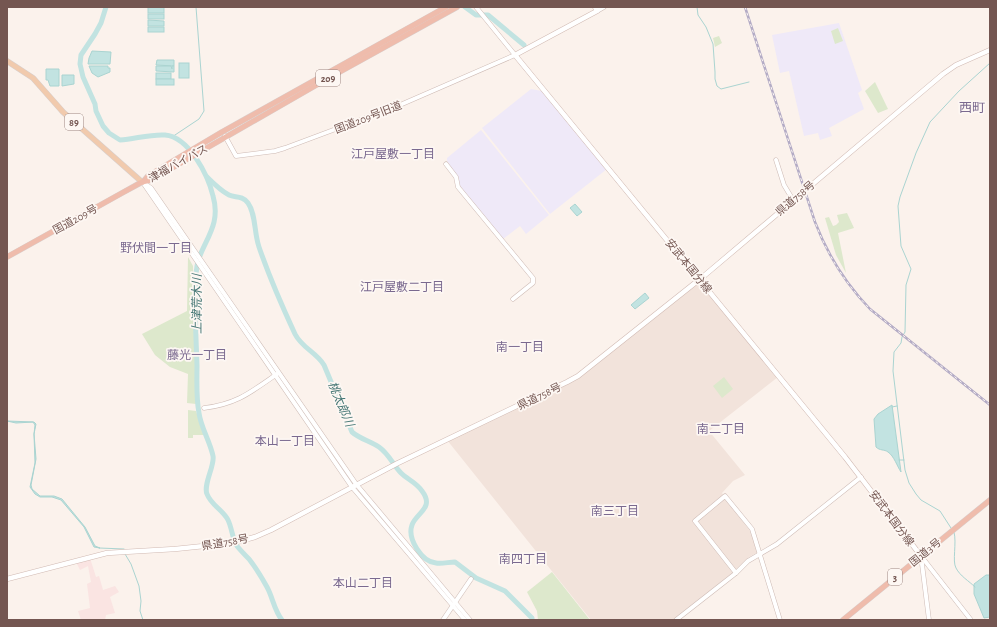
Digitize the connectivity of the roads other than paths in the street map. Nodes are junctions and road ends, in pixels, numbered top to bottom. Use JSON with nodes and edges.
{"nodes":[{"id":1,"x":446,"y":7,"type":"edge"},
{"id":2,"x":457,"y":7,"type":"edge"},
{"id":3,"x":476,"y":7,"type":"edge"},
{"id":4,"x":604,"y":7,"type":"edge"},
{"id":5,"x":596,"y":9,"type":"edge"},
{"id":6,"x":990,"y":50,"type":"edge"},
{"id":7,"x":515,"y":54,"type":"junction"},
{"id":8,"x":7,"y":61,"type":"edge"},
{"id":9,"x":225,"y":136,"type":"junction"},
{"id":10,"x":200,"y":148,"type":"junction"},
{"id":11,"x":776,"y":160,"type":"dead end"},
{"id":12,"x":446,"y":164,"type":"dead end"},
{"id":13,"x":142,"y":182,"type":"junction"},
{"id":14,"x":793,"y":200,"type":"junction"},
{"id":15,"x":7,"y":257,"type":"edge"},
{"id":16,"x":699,"y":279,"type":"junction"},
{"id":17,"x":513,"y":299,"type":"dead end"},
{"id":18,"x":278,"y":374,"type":"junction"},
{"id":19,"x":204,"y":408,"type":"dead end"},
{"id":20,"x":861,"y":477,"type":"junction"},
{"id":21,"x":354,"y":486,"type":"junction"},
{"id":22,"x":990,"y":500,"type":"edge"},
{"id":23,"x":760,"y":553,"type":"junction"},
{"id":24,"x":921,"y":556,"type":"junction"},
{"id":25,"x":929,"y":567,"type":"junction"},
{"id":26,"x":923,"y":572,"type":"junction"},
{"id":27,"x":736,"y":573,"type":"junction"},
{"id":28,"x":7,"y":579,"type":"edge"},
{"id":29,"x":471,"y":579,"type":"dead end"},
{"id":30,"x":454,"y":605,"type":"junction"},
{"id":31,"x":443,"y":620,"type":"edge"},
{"id":32,"x":465,"y":620,"type":"edge"},
{"id":33,"x":470,"y":620,"type":"edge"},
{"id":34,"x":676,"y":620,"type":"edge"},
{"id":35,"x":780,"y":620,"type":"edge"},
{"id":36,"x":843,"y":620,"type":"edge"},
{"id":37,"x":929,"y":620,"type":"edge"},
{"id":38,"x":971,"y":620,"type":"edge"}],
"edges":[{"from":1,"to":10,"type":"highway","name":"津福バイパス","number":"209"},
{"from":2,"to":9,"type":"highway","name":"津福バイパス","number":"209"},
{"from":3,"to":7,"type":"street"},
{"from":4,"to":5,"type":"street"},
{"from":5,"to":7,"type":"main road"},
{"from":6,"to":14,"type":"main road","name":"県道758号"},
{"from":7,"to":9,"type":"street","name":"国道209号旧道"},
{"from":7,"to":16,"type":"main road","name":"安武本国分線"},
{"from":8,"to":13,"type":"main road","number":"89"},
{"from":9,"to":10,"type":"highway","name":"津福バイパス","number":"209"},
{"from":10,"to":13,"type":"highway","name":"津福バイパス","number":"209"},
{"from":11,"to":14,"type":"street"},
{"from":12,"to":17,"type":"street"},
{"from":13,"to":15,"type":"highway","name":"国道209号","number":"209"},
{"from":13,"to":18,"type":"street"},
{"from":13,"to":18,"type":"street"},
{"from":14,"to":16,"type":"main road","name":"県道758号"},
{"from":16,"to":20,"type":"main road","name":"安武本国分線"},
{"from":16,"to":21,"type":"main road","name":"県道758号"},
{"from":18,"to":19,"type":"street"},
{"from":18,"to":21,"type":"street"},
{"from":20,"to":23,"type":"street"},
{"from":20,"to":24,"type":"main road","name":"安武本国分線"},
{"from":21,"to":28,"type":"main road","name":"県道758号"},
{"from":21,"to":30,"type":"street"},
{"from":22,"to":24,"type":"highway","name":"国道3号","number":"3"},
{"from":23,"to":27,"type":"street"},
{"from":23,"to":27,"type":"street"},
{"from":23,"to":35,"type":"street"},
{"from":24,"to":25,"type":"street"},
{"from":24,"to":26,"type":"street"},
{"from":24,"to":36,"type":"highway","name":"国道3号","number":"3"},
{"from":25,"to":26,"type":"street"},
{"from":25,"to":38,"type":"street"},
{"from":26,"to":37,"type":"street"},
{"from":27,"to":34,"type":"street"},
{"from":29,"to":30,"type":"street"},
{"from":30,"to":31,"type":"street"},
{"from":30,"to":32,"type":"street"},
{"from":30,"to":33,"type":"street"}]}
